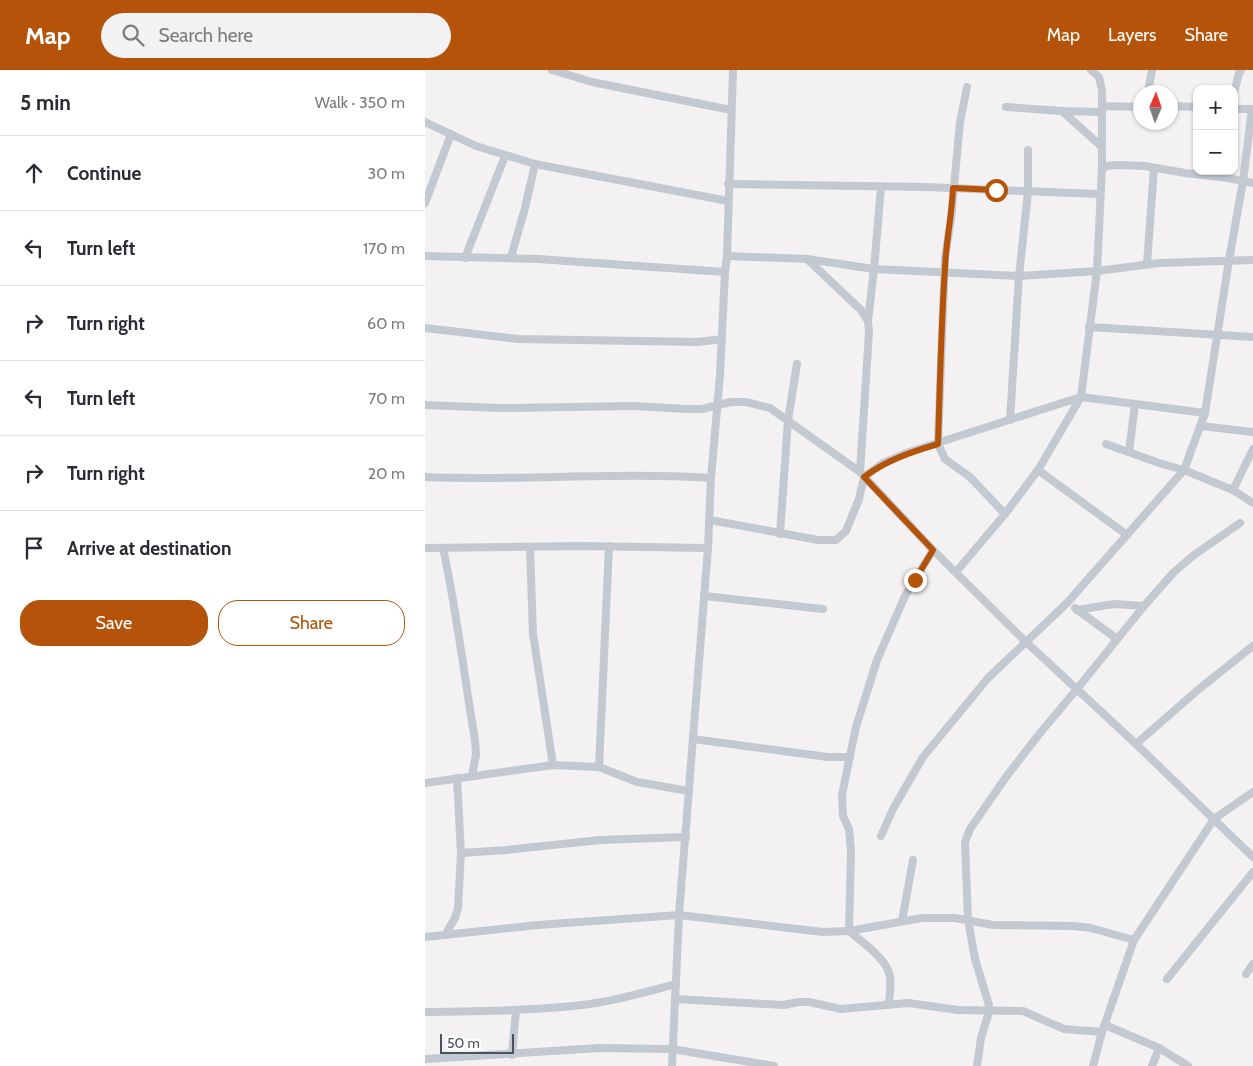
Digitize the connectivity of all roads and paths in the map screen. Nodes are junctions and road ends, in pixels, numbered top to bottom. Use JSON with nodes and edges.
{"nodes":[{"id":1,"x":553,"y":70,"type":"edge"},
{"id":2,"x":733,"y":70,"type":"edge"},
{"id":3,"x":1091,"y":70,"type":"edge"},
{"id":4,"x":1152,"y":70,"type":"edge"},
{"id":5,"x":1241,"y":70,"type":"edge"},
{"id":6,"x":1149,"y":85,"type":"edge"},
{"id":7,"x":1236,"y":85,"type":"edge"},
{"id":8,"x":967,"y":87,"type":"dead end"},
{"id":9,"x":1178,"y":106,"type":"edge"},
{"id":10,"x":1006,"y":107,"type":"dead end"},
{"id":11,"x":1133,"y":107,"type":"edge"},
{"id":12,"x":1193,"y":107,"type":"edge"},
{"id":13,"x":1102,"y":109,"type":"junction"},
{"id":14,"x":1238,"y":109,"type":"edge"},
{"id":15,"x":1253,"y":109,"type":"edge"},
{"id":16,"x":731,"y":110,"type":"junction"},
{"id":17,"x":1062,"y":111,"type":"junction"},
{"id":18,"x":425,"y":122,"type":"edge"},
{"id":19,"x":451,"y":134,"type":"junction"},
{"id":20,"x":1102,"y":147,"type":"junction"},
{"id":21,"x":1028,"y":150,"type":"dead end"},
{"id":22,"x":505,"y":156,"type":"junction"},
{"id":23,"x":535,"y":164,"type":"junction"},
{"id":24,"x":1102,"y":167,"type":"junction"},
{"id":25,"x":1154,"y":168,"type":"junction"},
{"id":26,"x":1193,"y":171,"type":"edge"},
{"id":27,"x":1230,"y":175,"type":"edge"},
{"id":28,"x":1243,"y":181,"type":"junction"},
{"id":29,"x":1253,"y":183,"type":"edge"},
{"id":30,"x":728,"y":184,"type":"junction"},
{"id":31,"x":881,"y":187,"type":"junction"},
{"id":32,"x":953,"y":188,"type":"junction"},
{"id":33,"x":1028,"y":192,"type":"junction"},
{"id":34,"x":1099,"y":194,"type":"junction"},
{"id":35,"x":728,"y":201,"type":"junction"},
{"id":36,"x":425,"y":203,"type":"edge"},
{"id":37,"x":425,"y":256,"type":"edge"},
{"id":38,"x":727,"y":256,"type":"junction"},
{"id":39,"x":465,"y":258,"type":"junction"},
{"id":40,"x":511,"y":258,"type":"junction"},
{"id":41,"x":807,"y":259,"type":"junction"},
{"id":42,"x":1229,"y":260,"type":"junction"},
{"id":43,"x":1253,"y":260,"type":"edge"},
{"id":44,"x":1147,"y":264,"type":"junction"},
{"id":45,"x":874,"y":269,"type":"junction"},
{"id":46,"x":1097,"y":271,"type":"junction"},
{"id":47,"x":725,"y":272,"type":"junction"},
{"id":48,"x":944,"y":272,"type":"junction"},
{"id":49,"x":1019,"y":276,"type":"junction"},
{"id":50,"x":868,"y":321,"type":"junction"},
{"id":51,"x":425,"y":328,"type":"edge"},
{"id":52,"x":1089,"y":328,"type":"junction"},
{"id":53,"x":1218,"y":335,"type":"junction"},
{"id":54,"x":1253,"y":337,"type":"edge"},
{"id":55,"x":722,"y":339,"type":"junction"},
{"id":56,"x":797,"y":364,"type":"dead end"},
{"id":57,"x":1081,"y":397,"type":"junction"},
{"id":58,"x":425,"y":404,"type":"edge"},
{"id":59,"x":717,"y":404,"type":"junction"},
{"id":60,"x":1135,"y":404,"type":"junction"},
{"id":61,"x":1205,"y":413,"type":"junction"},
{"id":62,"x":788,"y":420,"type":"junction"},
{"id":63,"x":1010,"y":420,"type":"junction"},
{"id":64,"x":1201,"y":426,"type":"junction"},
{"id":65,"x":1253,"y":432,"type":"edge"},
{"id":66,"x":938,"y":444,"type":"junction"},
{"id":67,"x":1106,"y":444,"type":"dead end"},
{"id":68,"x":1253,"y":449,"type":"edge"},
{"id":69,"x":1129,"y":452,"type":"junction"},
{"id":70,"x":1038,"y":470,"type":"junction"},
{"id":71,"x":1184,"y":470,"type":"junction"},
{"id":72,"x":862,"y":475,"type":"junction"},
{"id":73,"x":425,"y":477,"type":"edge"},
{"id":74,"x":711,"y":478,"type":"junction"},
{"id":75,"x":1233,"y":490,"type":"junction"},
{"id":76,"x":1253,"y":503,"type":"edge"},
{"id":77,"x":1005,"y":514,"type":"junction"},
{"id":78,"x":710,"y":520,"type":"junction"},
{"id":79,"x":1240,"y":523,"type":"dead end"},
{"id":80,"x":780,"y":534,"type":"junction"},
{"id":81,"x":1127,"y":535,"type":"junction"},
{"id":82,"x":609,"y":546,"type":"junction"},
{"id":83,"x":530,"y":547,"type":"junction"},
{"id":84,"x":425,"y":548,"type":"edge"},
{"id":85,"x":443,"y":548,"type":"junction"},
{"id":86,"x":709,"y":548,"type":"junction"},
{"id":87,"x":933,"y":550,"type":"junction"},
{"id":88,"x":956,"y":572,"type":"junction"},
{"id":89,"x":704,"y":596,"type":"junction"},
{"id":90,"x":1067,"y":603,"type":"junction"},
{"id":91,"x":1144,"y":606,"type":"junction"},
{"id":92,"x":823,"y":609,"type":"dead end"},
{"id":93,"x":1077,"y":610,"type":"junction"},
{"id":94,"x":1117,"y":640,"type":"junction"},
{"id":95,"x":1025,"y":641,"type":"junction"},
{"id":96,"x":1253,"y":646,"type":"edge"},
{"id":97,"x":1077,"y":690,"type":"junction"},
{"id":98,"x":693,"y":739,"type":"junction"},
{"id":99,"x":1136,"y":744,"type":"junction"},
{"id":100,"x":850,"y":757,"type":"junction"},
{"id":101,"x":553,"y":765,"type":"junction"},
{"id":102,"x":599,"y":767,"type":"junction"},
{"id":103,"x":472,"y":776,"type":"junction"},
{"id":104,"x":457,"y":778,"type":"junction"},
{"id":105,"x":425,"y":783,"type":"edge"},
{"id":106,"x":689,"y":791,"type":"junction"},
{"id":107,"x":1253,"y":792,"type":"edge"},
{"id":108,"x":1214,"y":818,"type":"junction"},
{"id":109,"x":881,"y":836,"type":"dead end"},
{"id":110,"x":686,"y":837,"type":"junction"},
{"id":111,"x":461,"y":852,"type":"junction"},
{"id":112,"x":1253,"y":857,"type":"edge"},
{"id":113,"x":913,"y":860,"type":"dead end"},
{"id":114,"x":1253,"y":872,"type":"edge"},
{"id":115,"x":679,"y":915,"type":"junction"},
{"id":116,"x":902,"y":920,"type":"junction"},
{"id":117,"x":968,"y":920,"type":"junction"},
{"id":118,"x":849,"y":931,"type":"junction"},
{"id":119,"x":445,"y":935,"type":"junction"},
{"id":120,"x":425,"y":937,"type":"edge"},
{"id":121,"x":1134,"y":940,"type":"junction"},
{"id":122,"x":1253,"y":964,"type":"edge"},
{"id":123,"x":1246,"y":974,"type":"dead end"},
{"id":124,"x":1167,"y":979,"type":"dead end"},
{"id":125,"x":675,"y":984,"type":"junction"},
{"id":126,"x":675,"y":999,"type":"junction"},
{"id":127,"x":889,"y":1005,"type":"junction"},
{"id":128,"x":516,"y":1010,"type":"junction"},
{"id":129,"x":425,"y":1012,"type":"edge"},
{"id":130,"x":989,"y":1012,"type":"junction"},
{"id":131,"x":1103,"y":1029,"type":"junction"},
{"id":132,"x":673,"y":1048,"type":"junction"},
{"id":133,"x":1159,"y":1048,"type":"junction"},
{"id":134,"x":511,"y":1055,"type":"junction"},
{"id":135,"x":425,"y":1059,"type":"edge"},
{"id":136,"x":671,"y":1066,"type":"edge"},
{"id":137,"x":774,"y":1066,"type":"edge"},
{"id":138,"x":977,"y":1066,"type":"edge"},
{"id":139,"x":1093,"y":1066,"type":"edge"},
{"id":140,"x":1153,"y":1066,"type":"edge"},
{"id":141,"x":1188,"y":1066,"type":"edge"}],
"edges":[{"from":1,"to":16,"type":"street"},
{"from":2,"to":16,"type":"street"},
{"from":3,"to":13,"type":"street"},
{"from":4,"to":6,"type":"street"},
{"from":5,"to":7,"type":"street"},
{"from":8,"to":32,"type":"street"},
{"from":9,"to":12,"type":"street"},
{"from":10,"to":17,"type":"street"},
{"from":11,"to":13,"type":"street"},
{"from":13,"to":17,"type":"street"},
{"from":13,"to":20,"type":"street"},
{"from":14,"to":15,"type":"street"},
{"from":15,"to":28,"type":"street"},
{"from":16,"to":30,"type":"street"},
{"from":17,"to":20,"type":"street"},
{"from":18,"to":19,"type":"street"},
{"from":19,"to":22,"type":"street"},
{"from":19,"to":36,"type":"street"},
{"from":20,"to":24,"type":"street"},
{"from":21,"to":33,"type":"street"},
{"from":22,"to":23,"type":"street"},
{"from":22,"to":39,"type":"street"},
{"from":23,"to":35,"type":"street"},
{"from":23,"to":40,"type":"street"},
{"from":24,"to":25,"type":"street"},
{"from":24,"to":34,"type":"street"},
{"from":25,"to":26,"type":"street"},
{"from":25,"to":44,"type":"street"},
{"from":27,"to":28,"type":"street"},
{"from":28,"to":29,"type":"street"},
{"from":28,"to":42,"type":"street"},
{"from":30,"to":31,"type":"street"},
{"from":30,"to":35,"type":"street"},
{"from":31,"to":32,"type":"street"},
{"from":31,"to":45,"type":"street"},
{"from":32,"to":33,"type":"street"},
{"from":32,"to":48,"type":"street"},
{"from":33,"to":34,"type":"street"},
{"from":33,"to":49,"type":"street"},
{"from":34,"to":46,"type":"street"},
{"from":35,"to":38,"type":"street"},
{"from":37,"to":39,"type":"street"},
{"from":38,"to":41,"type":"street"},
{"from":38,"to":47,"type":"street"},
{"from":39,"to":40,"type":"street"},
{"from":40,"to":47,"type":"street"},
{"from":41,"to":45,"type":"street"},
{"from":41,"to":50,"type":"street"},
{"from":42,"to":43,"type":"street"},
{"from":42,"to":44,"type":"street"},
{"from":42,"to":53,"type":"street"},
{"from":44,"to":46,"type":"street"},
{"from":45,"to":48,"type":"street"},
{"from":45,"to":50,"type":"street"},
{"from":46,"to":49,"type":"street"},
{"from":46,"to":52,"type":"street"},
{"from":47,"to":55,"type":"street"},
{"from":48,"to":49,"type":"street"},
{"from":48,"to":66,"type":"street"},
{"from":49,"to":63,"type":"street"},
{"from":50,"to":72,"type":"street"},
{"from":51,"to":55,"type":"street"},
{"from":52,"to":53,"type":"street"},
{"from":52,"to":57,"type":"street"},
{"from":53,"to":54,"type":"street"},
{"from":53,"to":61,"type":"street"},
{"from":55,"to":59,"type":"street"},
{"from":56,"to":62,"type":"street"},
{"from":57,"to":60,"type":"street"},
{"from":57,"to":63,"type":"street"},
{"from":57,"to":70,"type":"street"},
{"from":58,"to":59,"type":"street"},
{"from":59,"to":62,"type":"street"},
{"from":59,"to":74,"type":"street"},
{"from":60,"to":61,"type":"street"},
{"from":60,"to":69,"type":"street"},
{"from":61,"to":64,"type":"street"},
{"from":62,"to":72,"type":"street"},
{"from":62,"to":80,"type":"street"},
{"from":63,"to":66,"type":"street"},
{"from":64,"to":65,"type":"street"},
{"from":64,"to":71,"type":"street"},
{"from":66,"to":72,"type":"street"},
{"from":66,"to":77,"type":"street"},
{"from":67,"to":69,"type":"street"},
{"from":68,"to":75,"type":"street"},
{"from":69,"to":71,"type":"street"},
{"from":70,"to":77,"type":"street"},
{"from":70,"to":81,"type":"street"},
{"from":71,"to":75,"type":"street"},
{"from":71,"to":81,"type":"street"},
{"from":72,"to":80,"type":"street"},
{"from":72,"to":87,"type":"street"},
{"from":73,"to":74,"type":"street"},
{"from":74,"to":78,"type":"street"},
{"from":75,"to":76,"type":"street"},
{"from":77,"to":88,"type":"street"},
{"from":78,"to":80,"type":"street"},
{"from":78,"to":86,"type":"street"},
{"from":79,"to":91,"type":"street"},
{"from":81,"to":90,"type":"street"},
{"from":82,"to":83,"type":"street"},
{"from":82,"to":86,"type":"street"},
{"from":82,"to":102,"type":"street"},
{"from":83,"to":85,"type":"street"},
{"from":83,"to":101,"type":"street"},
{"from":84,"to":85,"type":"street"},
{"from":85,"to":103,"type":"street"},
{"from":86,"to":89,"type":"street"},
{"from":87,"to":88,"type":"street"},
{"from":87,"to":100,"type":"street"},
{"from":88,"to":95,"type":"street"},
{"from":89,"to":92,"type":"street"},
{"from":89,"to":98,"type":"street"},
{"from":90,"to":93,"type":"street"},
{"from":90,"to":95,"type":"street"},
{"from":91,"to":93,"type":"street"},
{"from":91,"to":94,"type":"street"},
{"from":93,"to":94,"type":"street"},
{"from":94,"to":97,"type":"street"},
{"from":95,"to":97,"type":"street"},
{"from":95,"to":109,"type":"street"},
{"from":96,"to":99,"type":"street"},
{"from":97,"to":99,"type":"street"},
{"from":97,"to":117,"type":"street"},
{"from":98,"to":100,"type":"street"},
{"from":98,"to":106,"type":"street"},
{"from":99,"to":108,"type":"street"},
{"from":100,"to":118,"type":"street"},
{"from":101,"to":102,"type":"street"},
{"from":101,"to":103,"type":"street"},
{"from":102,"to":106,"type":"street"},
{"from":103,"to":104,"type":"street"},
{"from":104,"to":105,"type":"street"},
{"from":104,"to":111,"type":"street"},
{"from":106,"to":110,"type":"street"},
{"from":107,"to":108,"type":"street"},
{"from":108,"to":112,"type":"street"},
{"from":108,"to":121,"type":"street"},
{"from":110,"to":111,"type":"street"},
{"from":110,"to":115,"type":"street"},
{"from":111,"to":119,"type":"street"},
{"from":113,"to":116,"type":"street"},
{"from":114,"to":124,"type":"street"},
{"from":115,"to":118,"type":"street"},
{"from":115,"to":119,"type":"street"},
{"from":115,"to":125,"type":"street"},
{"from":116,"to":117,"type":"street"},
{"from":116,"to":118,"type":"street"},
{"from":117,"to":121,"type":"street"},
{"from":117,"to":130,"type":"street"},
{"from":118,"to":127,"type":"street"},
{"from":119,"to":120,"type":"street"},
{"from":121,"to":131,"type":"street"},
{"from":122,"to":123,"type":"street"},
{"from":125,"to":126,"type":"street"},
{"from":125,"to":128,"type":"street"},
{"from":126,"to":127,"type":"street"},
{"from":126,"to":132,"type":"street"},
{"from":127,"to":130,"type":"street"},
{"from":128,"to":129,"type":"street"},
{"from":128,"to":134,"type":"street"},
{"from":130,"to":131,"type":"street"},
{"from":130,"to":138,"type":"street"},
{"from":131,"to":133,"type":"street"},
{"from":131,"to":139,"type":"street"},
{"from":132,"to":134,"type":"street"},
{"from":132,"to":136,"type":"street"},
{"from":132,"to":137,"type":"street"},
{"from":133,"to":140,"type":"street"},
{"from":133,"to":141,"type":"street"},
{"from":134,"to":135,"type":"street"}]}
